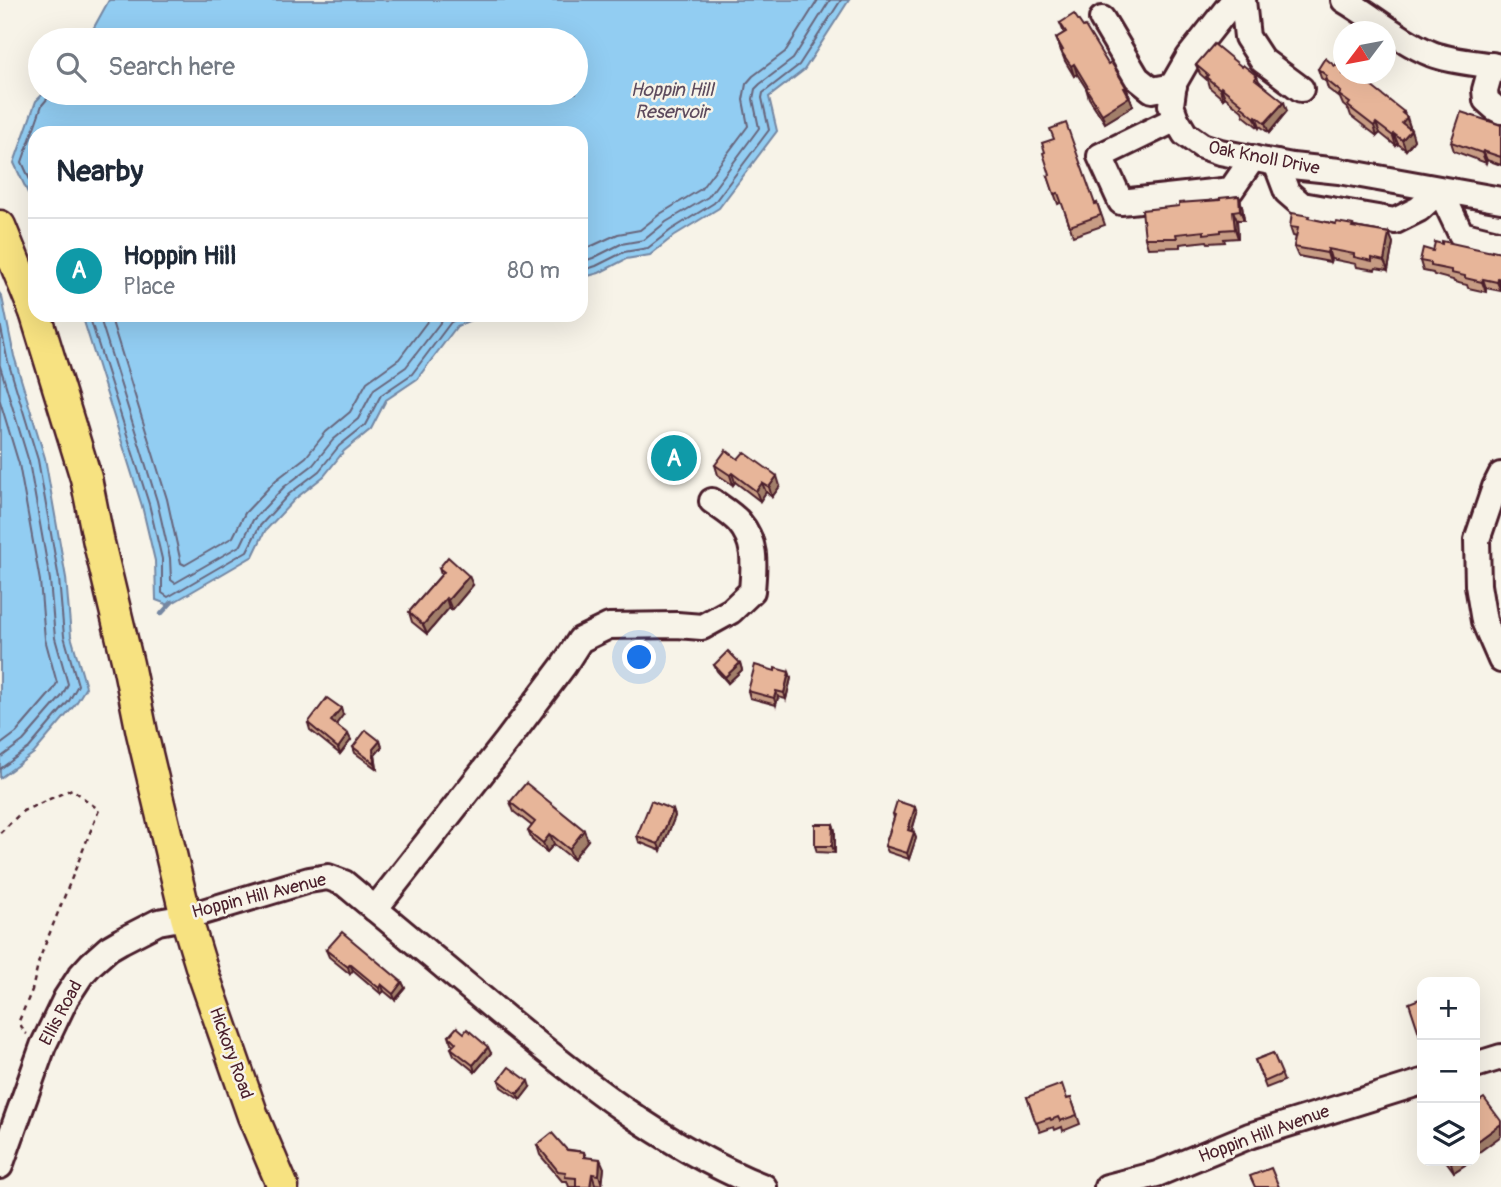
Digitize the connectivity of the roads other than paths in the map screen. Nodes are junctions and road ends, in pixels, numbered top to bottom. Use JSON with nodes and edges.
{"nodes":[{"id":1,"x":1234,"y":0,"type":"edge"},
{"id":2,"x":1243,"y":0,"type":"edge"},
{"id":3,"x":1343,"y":0,"type":"edge"},
{"id":4,"x":1102,"y":19,"type":"dead end"},
{"id":5,"x":1497,"y":66,"type":"edge"},
{"id":6,"x":1174,"y":86,"type":"junction"},
{"id":7,"x":1301,"y":89,"type":"dead end"},
{"id":8,"x":1501,"y":111,"type":"edge"},
{"id":9,"x":1176,"y":119,"type":"junction"},
{"id":10,"x":1265,"y":160,"type":"junction"},
{"id":11,"x":1440,"y":190,"type":"junction"},
{"id":12,"x":1501,"y":200,"type":"edge"},
{"id":13,"x":0,"y":226,"type":"edge"},
{"id":14,"x":1501,"y":244,"type":"edge"},
{"id":15,"x":28,"y":296,"type":"edge"},
{"id":16,"x":37,"y":322,"type":"edge"},
{"id":17,"x":1501,"y":475,"type":"edge"},
{"id":18,"x":712,"y":501,"type":"dead end"},
{"id":19,"x":1501,"y":660,"type":"edge"},
{"id":20,"x":375,"y":909,"type":"junction"},
{"id":21,"x":186,"y":917,"type":"junction"},
{"id":22,"x":1501,"y":1057,"type":"edge"},
{"id":23,"x":1480,"y":1063,"type":"edge"},
{"id":24,"x":1417,"y":1084,"type":"edge"},
{"id":25,"x":0,"y":1166,"type":"edge"},
{"id":26,"x":283,"y":1187,"type":"edge"},
{"id":27,"x":764,"y":1187,"type":"edge"},
{"id":28,"x":1107,"y":1187,"type":"edge"}],
"edges":[{"from":1,"to":6,"type":"street"},
{"from":2,"to":7,"type":"street"},
{"from":3,"to":5,"type":"street"},
{"from":4,"to":6,"type":"street"},
{"from":5,"to":8,"type":"street"},
{"from":6,"to":9,"type":"street"},
{"from":9,"to":10,"type":"street","name":"Oak Knoll Drive"},
{"from":9,"to":10,"type":"street"},
{"from":10,"to":11,"type":"street","name":"Oak Knoll Drive"},
{"from":10,"to":11,"type":"street"},
{"from":11,"to":12,"type":"street","name":"Oak Knoll Drive"},
{"from":11,"to":14,"type":"street"},
{"from":13,"to":15,"type":"main road","name":"Hoppin Hill Avenue"},
{"from":16,"to":21,"type":"main road","name":"Hoppin Hill Avenue"},
{"from":17,"to":19,"type":"street"},
{"from":18,"to":20,"type":"street"},
{"from":20,"to":21,"type":"street","name":"Hoppin Hill Avenue"},
{"from":20,"to":27,"type":"street","name":"Hoppin Hill Avenue"},
{"from":21,"to":25,"type":"street","name":"Ellis Road"},
{"from":21,"to":26,"type":"main road","name":"Hickory Road"},
{"from":22,"to":23,"type":"street"},
{"from":24,"to":28,"type":"street","name":"Hoppin Hill Avenue"}]}
